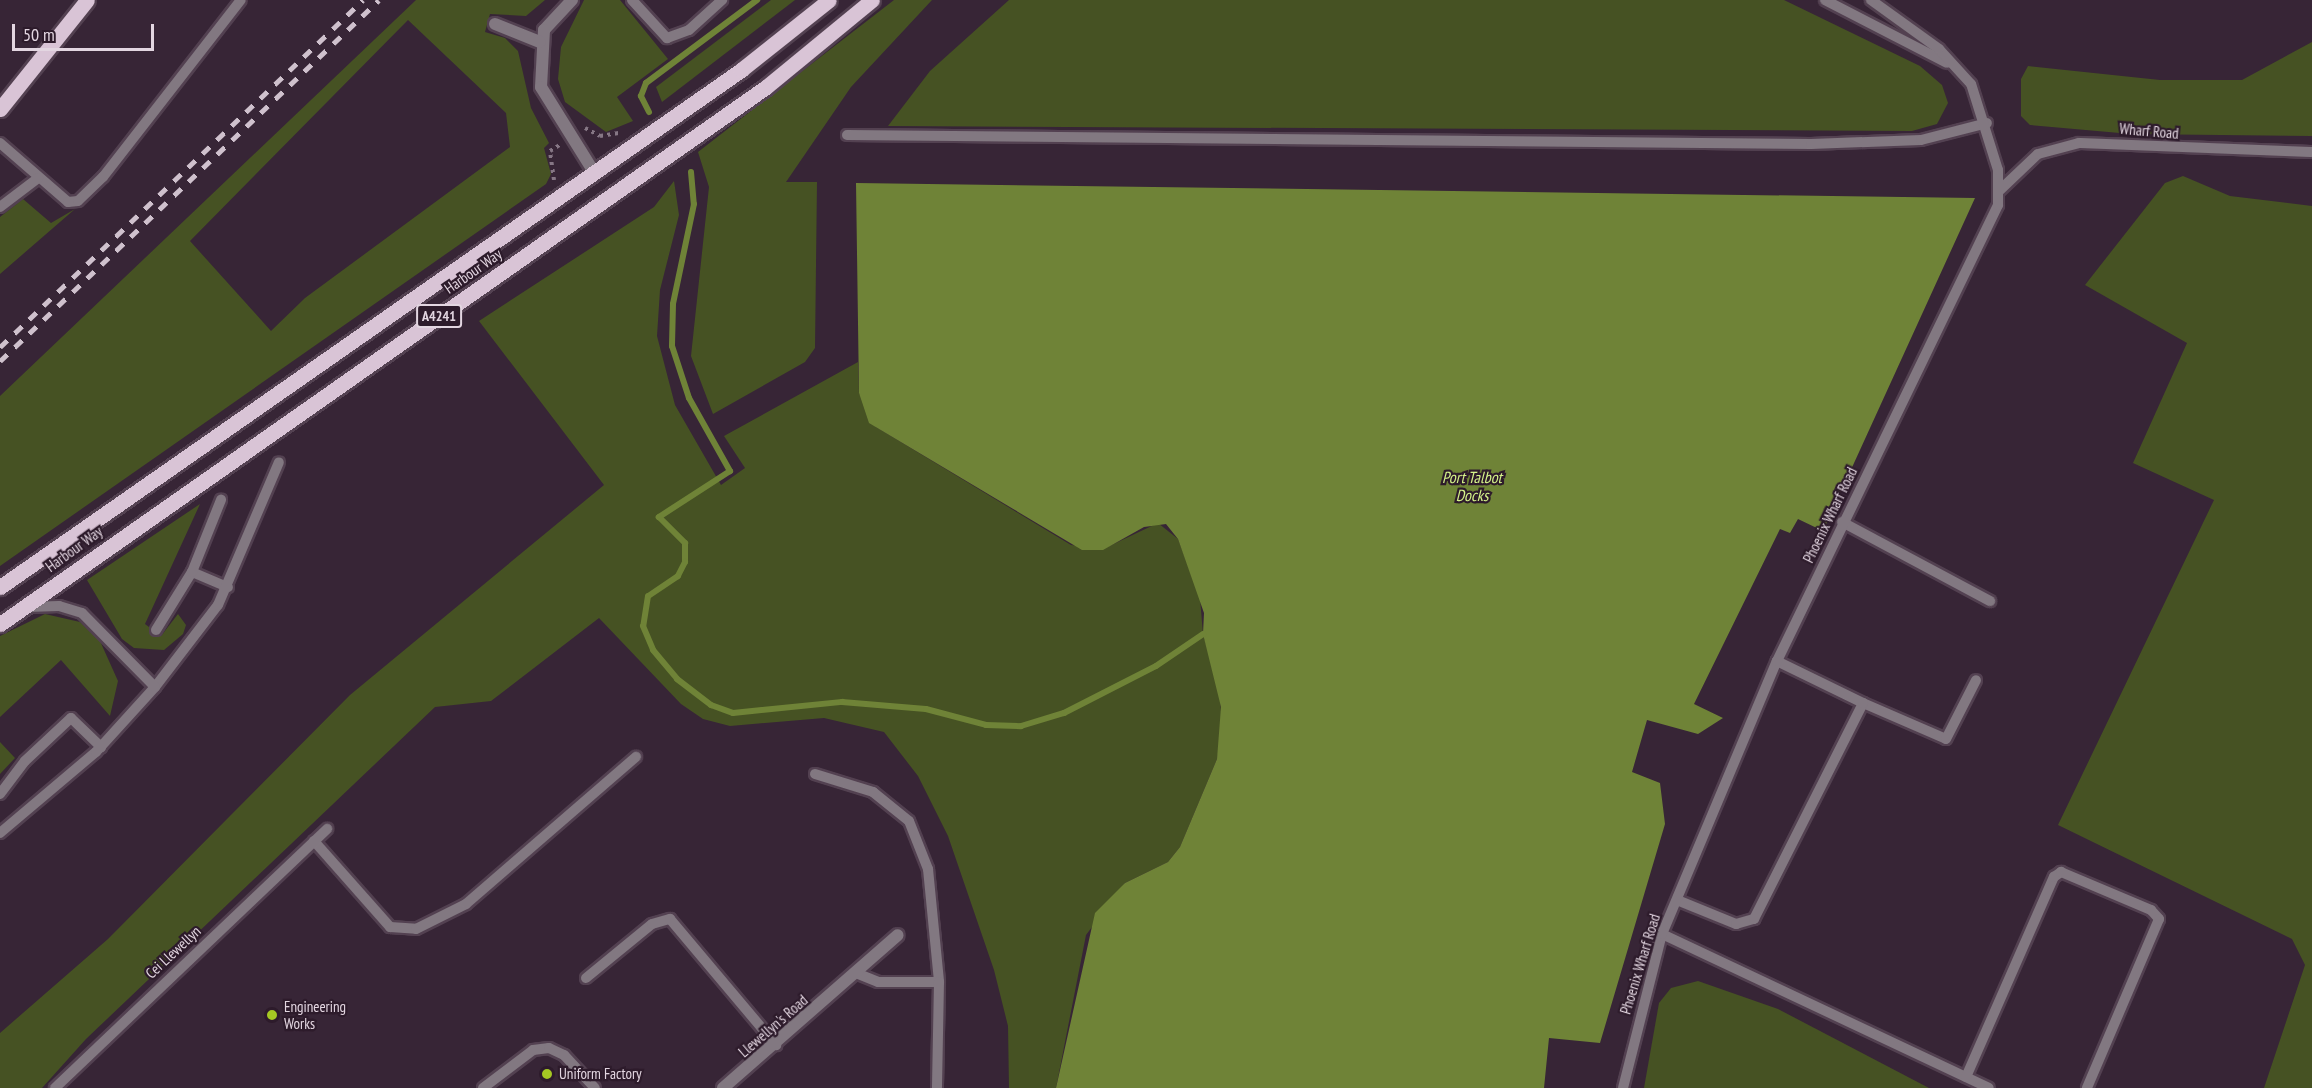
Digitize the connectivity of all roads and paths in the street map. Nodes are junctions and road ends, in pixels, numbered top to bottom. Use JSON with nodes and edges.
{"nodes":[{"id":1,"x":87,"y":0,"type":"edge"},
{"id":2,"x":241,"y":0,"type":"edge"},
{"id":3,"x":572,"y":0,"type":"edge"},
{"id":4,"x":632,"y":0,"type":"edge"},
{"id":5,"x":722,"y":0,"type":"edge"},
{"id":6,"x":829,"y":0,"type":"edge"},
{"id":7,"x":872,"y":0,"type":"edge"},
{"id":8,"x":1825,"y":0,"type":"edge"},
{"id":9,"x":1871,"y":0,"type":"edge"},
{"id":10,"x":495,"y":24,"type":"dead end"},
{"id":11,"x":540,"y":42,"type":"junction"},
{"id":12,"x":1965,"y":75,"type":"junction"},
{"id":13,"x":0,"y":109,"type":"edge"},
{"id":14,"x":1987,"y":123,"type":"junction"},
{"id":15,"x":847,"y":135,"type":"dead end"},
{"id":16,"x":0,"y":143,"type":"edge"},
{"id":17,"x":2312,"y":152,"type":"edge"},
{"id":18,"x":594,"y":172,"type":"junction"},
{"id":19,"x":38,"y":178,"type":"junction"},
{"id":20,"x":2000,"y":190,"type":"junction"},
{"id":21,"x":0,"y":207,"type":"edge"},
{"id":22,"x":279,"y":462,"type":"dead end"},
{"id":23,"x":221,"y":501,"type":"dead end"},
{"id":24,"x":1842,"y":522,"type":"junction"},
{"id":25,"x":192,"y":572,"type":"junction"},
{"id":26,"x":0,"y":587,"type":"edge"},
{"id":27,"x":228,"y":587,"type":"junction"},
{"id":28,"x":1990,"y":601,"type":"dead end"},
{"id":29,"x":24,"y":607,"type":"junction"},
{"id":30,"x":0,"y":624,"type":"edge"},
{"id":31,"x":156,"y":630,"type":"dead end"},
{"id":32,"x":1777,"y":661,"type":"junction"},
{"id":33,"x":1976,"y":680,"type":"dead end"},
{"id":34,"x":155,"y":687,"type":"junction"},
{"id":35,"x":1863,"y":703,"type":"junction"},
{"id":36,"x":101,"y":747,"type":"junction"},
{"id":37,"x":636,"y":757,"type":"dead end"},
{"id":38,"x":815,"y":774,"type":"dead end"},
{"id":39,"x":0,"y":794,"type":"edge"},
{"id":40,"x":327,"y":829,"type":"dead end"},
{"id":41,"x":0,"y":833,"type":"edge"},
{"id":42,"x":314,"y":841,"type":"junction"},
{"id":43,"x":1677,"y":900,"type":"junction"},
{"id":44,"x":1662,"y":934,"type":"junction"},
{"id":45,"x":898,"y":935,"type":"dead end"},
{"id":46,"x":856,"y":973,"type":"junction"},
{"id":47,"x":586,"y":978,"type":"dead end"},
{"id":48,"x":939,"y":982,"type":"junction"},
{"id":49,"x":776,"y":1045,"type":"junction"},
{"id":50,"x":1966,"y":1077,"type":"junction"},
{"id":51,"x":55,"y":1088,"type":"edge"},
{"id":52,"x":483,"y":1088,"type":"edge"},
{"id":53,"x":595,"y":1088,"type":"edge"},
{"id":54,"x":723,"y":1088,"type":"edge"},
{"id":55,"x":937,"y":1088,"type":"edge"},
{"id":56,"x":1623,"y":1088,"type":"edge"},
{"id":57,"x":1989,"y":1088,"type":"edge"},
{"id":58,"x":2087,"y":1088,"type":"edge"}],
"edges":[{"from":1,"to":13,"type":"main road"},
{"from":2,"to":19,"type":"lane"},
{"from":3,"to":11,"type":"street"},
{"from":4,"to":5,"type":"lane"},
{"from":6,"to":18,"type":"main road","name":"Harbour Way","number":"A4241"},
{"from":7,"to":29,"type":"main road","name":"Harbour Way","number":"A4241"},
{"from":8,"to":12,"type":"lane"},
{"from":9,"to":12,"type":"lane","name":"Phoenix Wharf Road"},
{"from":10,"to":11,"type":"street"},
{"from":11,"to":18,"type":"street"},
{"from":12,"to":14,"type":"lane","name":"Phoenix Wharf Road"},
{"from":14,"to":15,"type":"lane"},
{"from":14,"to":20,"type":"lane","name":"Phoenix Wharf Road"},
{"from":16,"to":19,"type":"lane"},
{"from":17,"to":20,"type":"lane","name":"Wharf Road"},
{"from":18,"to":26,"type":"main road","name":"Harbour Way","number":"A4241"},
{"from":19,"to":21,"type":"lane"},
{"from":20,"to":24,"type":"lane","name":"Phoenix Wharf Road"},
{"from":22,"to":27,"type":"lane"},
{"from":23,"to":25,"type":"lane"},
{"from":24,"to":28,"type":"lane"},
{"from":24,"to":32,"type":"lane","name":"Phoenix Wharf Road"},
{"from":25,"to":27,"type":"lane"},
{"from":25,"to":31,"type":"lane"},
{"from":27,"to":34,"type":"lane"},
{"from":29,"to":30,"type":"main road","name":"Harbour Way","number":"A4241"},
{"from":29,"to":34,"type":"lane"},
{"from":32,"to":35,"type":"lane"},
{"from":32,"to":43,"type":"lane","name":"Phoenix Wharf Road"},
{"from":33,"to":35,"type":"lane"},
{"from":34,"to":36,"type":"lane"},
{"from":35,"to":43,"type":"lane"},
{"from":36,"to":39,"type":"lane"},
{"from":36,"to":41,"type":"lane"},
{"from":37,"to":42,"type":"lane"},
{"from":38,"to":48,"type":"lane"},
{"from":40,"to":42,"type":"lane","name":"Cei Llewellyn"},
{"from":42,"to":51,"type":"lane","name":"Cei Llewellyn"},
{"from":43,"to":44,"type":"lane","name":"Phoenix Wharf Road"},
{"from":44,"to":50,"type":"lane"},
{"from":44,"to":56,"type":"lane","name":"Phoenix Wharf Road"},
{"from":45,"to":46,"type":"street","name":"Llewellyn's Road"},
{"from":46,"to":48,"type":"lane"},
{"from":46,"to":49,"type":"street","name":"Llewellyn's Road"},
{"from":47,"to":49,"type":"lane"},
{"from":48,"to":55,"type":"lane"},
{"from":49,"to":54,"type":"street","name":"Llewellyn's Road"},
{"from":50,"to":57,"type":"lane"},
{"from":50,"to":58,"type":"lane"},
{"from":52,"to":53,"type":"lane"}]}
